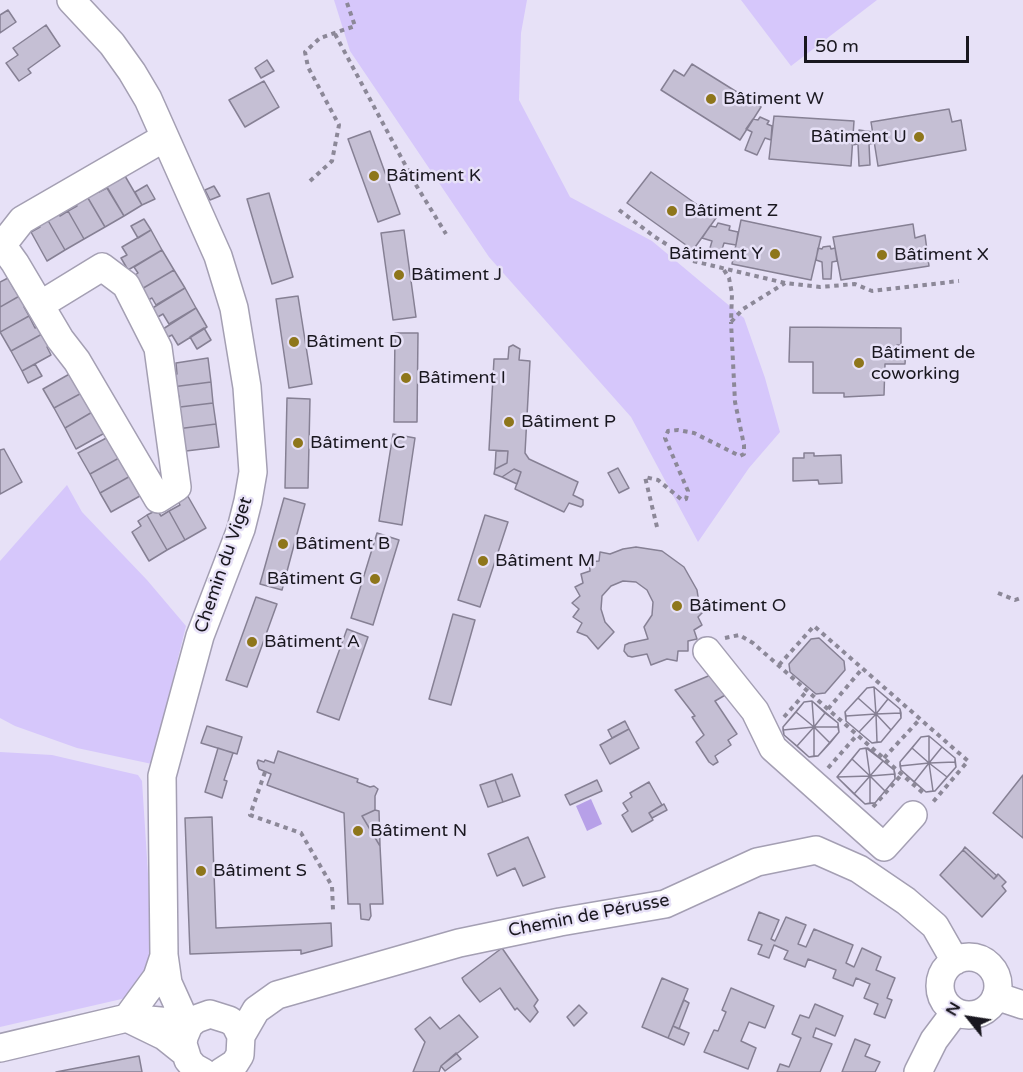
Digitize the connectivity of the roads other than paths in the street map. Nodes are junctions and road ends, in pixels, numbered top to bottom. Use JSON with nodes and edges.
{"nodes":[{"id":1,"x":71,"y":0,"type":"edge"},
{"id":2,"x":164,"y":138,"type":"junction"},
{"id":3,"x":1,"y":245,"type":"edge"},
{"id":4,"x":40,"y":305,"type":"junction"},
{"id":5,"x":711,"y":646,"type":"road end"},
{"id":6,"x":913,"y":816,"type":"dead end"},
{"id":7,"x":884,"y":847,"type":"junction"},
{"id":8,"x":869,"y":876,"type":"junction"},
{"id":9,"x":164,"y":955,"type":"junction"},
{"id":10,"x":955,"y":961,"type":"junction"},
{"id":11,"x":356,"y":971,"type":"junction"},
{"id":12,"x":996,"y":996,"type":"junction"},
{"id":13,"x":1023,"y":1005,"type":"edge"},
{"id":14,"x":955,"y":1012,"type":"junction"},
{"id":15,"x":128,"y":1018,"type":"junction"},
{"id":16,"x":241,"y":1036,"type":"junction"},
{"id":17,"x":195,"y":1043,"type":"edge"},
{"id":18,"x":0,"y":1048,"type":"edge"},
{"id":19,"x":221,"y":1072,"type":"edge"},
{"id":20,"x":918,"y":1072,"type":"edge"}],
"edges":[{"from":1,"to":2,"type":"street","name":"Chemin du Viget"},
{"from":2,"to":3,"type":"street"},
{"from":2,"to":9,"type":"street","name":"Chemin du Viget"},
{"from":3,"to":4,"type":"street"},
{"from":4,"to":4,"type":"street"},
{"from":5,"to":7,"type":"street"},
{"from":6,"to":7,"type":"street"},
{"from":7,"to":8,"type":"street"},
{"from":8,"to":10,"type":"street","name":"Chemin de Pérusse"},
{"from":8,"to":11,"type":"street","name":"Chemin de Pérusse"},
{"from":9,"to":15,"type":"street"},
{"from":9,"to":17,"type":"street"},
{"from":10,"to":12,"type":"street"},
{"from":10,"to":14,"type":"street"},
{"from":11,"to":16,"type":"street","name":"Chemin de Pérusse"},
{"from":11,"to":17,"type":"street","name":"Chemin de Pérusse"},
{"from":12,"to":13,"type":"street"},
{"from":12,"to":14,"type":"street"},
{"from":14,"to":20,"type":"street"},
{"from":15,"to":17,"type":"street"},
{"from":15,"to":18,"type":"street"},
{"from":16,"to":17,"type":"street"},
{"from":16,"to":19,"type":"street","name":"Chemin de Pérusse"}]}
